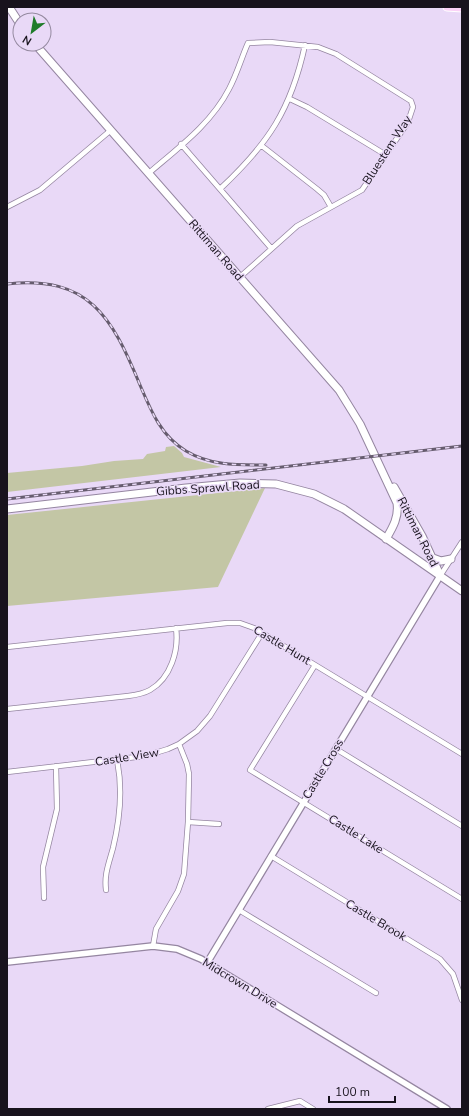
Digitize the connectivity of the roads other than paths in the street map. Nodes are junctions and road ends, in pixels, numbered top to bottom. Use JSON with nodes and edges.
{"nodes":[{"id":1,"x":447,"y":7,"type":"edge"},
{"id":2,"x":462,"y":8,"type":"edge"},
{"id":3,"x":305,"y":45,"type":"junction"},
{"id":4,"x":42,"y":52,"type":"edge"},
{"id":5,"x":290,"y":99,"type":"junction"},
{"id":6,"x":110,"y":130,"type":"junction"},
{"id":7,"x":181,"y":144,"type":"junction"},
{"id":8,"x":262,"y":146,"type":"junction"},
{"id":9,"x":386,"y":155,"type":"junction"},
{"id":10,"x":149,"y":173,"type":"junction"},
{"id":11,"x":220,"y":189,"type":"junction"},
{"id":12,"x":7,"y":207,"type":"edge"},
{"id":13,"x":331,"y":207,"type":"junction"},
{"id":14,"x":271,"y":248,"type":"junction"},
{"id":15,"x":240,"y":277,"type":"junction"},
{"id":16,"x":382,"y":466,"type":"junction"},
{"id":17,"x":7,"y":509,"type":"edge"},
{"id":18,"x":386,"y":539,"type":"junction"},
{"id":19,"x":462,"y":542,"type":"edge"},
{"id":20,"x":433,"y":558,"type":"junction"},
{"id":21,"x":450,"y":559,"type":"junction"},
{"id":22,"x":440,"y":576,"type":"junction"},
{"id":23,"x":462,"y":591,"type":"edge"},
{"id":24,"x":176,"y":628,"type":"junction"},
{"id":25,"x":262,"y":633,"type":"junction"},
{"id":26,"x":7,"y":647,"type":"edge"},
{"id":27,"x":314,"y":665,"type":"junction"},
{"id":28,"x":368,"y":696,"type":"junction"},
{"id":29,"x":7,"y":709,"type":"edge"},
{"id":30,"x":179,"y":744,"type":"junction"},
{"id":31,"x":336,"y":749,"type":"junction"},
{"id":32,"x":462,"y":754,"type":"edge"},
{"id":33,"x":117,"y":760,"type":"junction"},
{"id":34,"x":56,"y":766,"type":"junction"},
{"id":35,"x":7,"y":772,"type":"edge"},
{"id":36,"x":304,"y":802,"type":"junction"},
{"id":37,"x":188,"y":822,"type":"junction"},
{"id":38,"x":219,"y":824,"type":"dead end"},
{"id":39,"x":462,"y":826,"type":"edge"},
{"id":40,"x":271,"y":856,"type":"junction"},
{"id":41,"x":106,"y":890,"type":"dead end"},
{"id":42,"x":44,"y":898,"type":"dead end"},
{"id":43,"x":462,"y":899,"type":"edge"},
{"id":44,"x":239,"y":910,"type":"junction"},
{"id":45,"x":153,"y":946,"type":"junction"},
{"id":46,"x":7,"y":962,"type":"edge"},
{"id":47,"x":207,"y":963,"type":"junction"},
{"id":48,"x":376,"y":993,"type":"dead end"},
{"id":49,"x":462,"y":998,"type":"edge"},
{"id":50,"x":268,"y":1109,"type":"edge"},
{"id":51,"x":313,"y":1109,"type":"edge"},
{"id":52,"x":447,"y":1109,"type":"edge"}],
"edges":[{"from":1,"to":2,"type":"main road"},
{"from":3,"to":5,"type":"street"},
{"from":3,"to":7,"type":"street"},
{"from":3,"to":9,"type":"street","name":"Bluestem Way"},
{"from":4,"to":6,"type":"main road","name":"Rittiman Road"},
{"from":5,"to":8,"type":"street"},
{"from":5,"to":9,"type":"street"},
{"from":6,"to":10,"type":"main road","name":"Rittiman Road"},
{"from":6,"to":12,"type":"street"},
{"from":7,"to":10,"type":"street"},
{"from":7,"to":11,"type":"street"},
{"from":8,"to":11,"type":"street"},
{"from":8,"to":13,"type":"street"},
{"from":9,"to":13,"type":"street","name":"Bluestem Way"},
{"from":10,"to":15,"type":"main road","name":"Rittiman Road"},
{"from":11,"to":14,"type":"street"},
{"from":13,"to":14,"type":"street","name":"Bluestem Way"},
{"from":14,"to":15,"type":"street","name":"Bluestem Way"},
{"from":15,"to":16,"type":"main road","name":"Rittiman Road"},
{"from":16,"to":18,"type":"main road","name":"Rittiman Road"},
{"from":16,"to":20,"type":"main road","name":"Rittiman Road"},
{"from":17,"to":18,"type":"main road","name":"Gibbs Sprawl Road"},
{"from":18,"to":22,"type":"main road","name":"Gibbs Sprawl Road"},
{"from":19,"to":21,"type":"street"},
{"from":20,"to":21,"type":"main road"},
{"from":20,"to":22,"type":"main road","name":"Rittiman Road"},
{"from":21,"to":22,"type":"street"},
{"from":22,"to":23,"type":"main road","name":"Rittiman Road"},
{"from":22,"to":28,"type":"street","name":"Castle Cross"},
{"from":24,"to":25,"type":"street","name":"Castle Hunt"},
{"from":24,"to":26,"type":"street","name":"Castle Hunt"},
{"from":24,"to":29,"type":"street"},
{"from":25,"to":27,"type":"street","name":"Castle Hunt"},
{"from":25,"to":30,"type":"street","name":"Castle View"},
{"from":27,"to":28,"type":"street","name":"Castle Hunt"},
{"from":27,"to":36,"type":"street","name":"Castle Lake"},
{"from":28,"to":31,"type":"street","name":"Castle Cross"},
{"from":28,"to":32,"type":"street","name":"Castle Hunt"},
{"from":30,"to":33,"type":"street","name":"Castle View"},
{"from":30,"to":37,"type":"street"},
{"from":31,"to":36,"type":"street","name":"Castle Cross"},
{"from":31,"to":39,"type":"street"},
{"from":33,"to":34,"type":"street","name":"Castle View"},
{"from":33,"to":41,"type":"street"},
{"from":34,"to":35,"type":"street","name":"Castle View"},
{"from":34,"to":42,"type":"street"},
{"from":36,"to":40,"type":"street","name":"Castle Cross"},
{"from":36,"to":43,"type":"street","name":"Castle Lake"},
{"from":37,"to":38,"type":"street"},
{"from":37,"to":45,"type":"street"},
{"from":40,"to":44,"type":"street","name":"Castle Cross"},
{"from":40,"to":49,"type":"street","name":"Castle Brook"},
{"from":44,"to":47,"type":"street","name":"Castle Cross"},
{"from":44,"to":48,"type":"street"},
{"from":45,"to":46,"type":"street","name":"Midcrown Drive"},
{"from":45,"to":47,"type":"street","name":"Midcrown Drive"},
{"from":47,"to":52,"type":"street","name":"Midcrown Drive"},
{"from":50,"to":51,"type":"street"}]}
